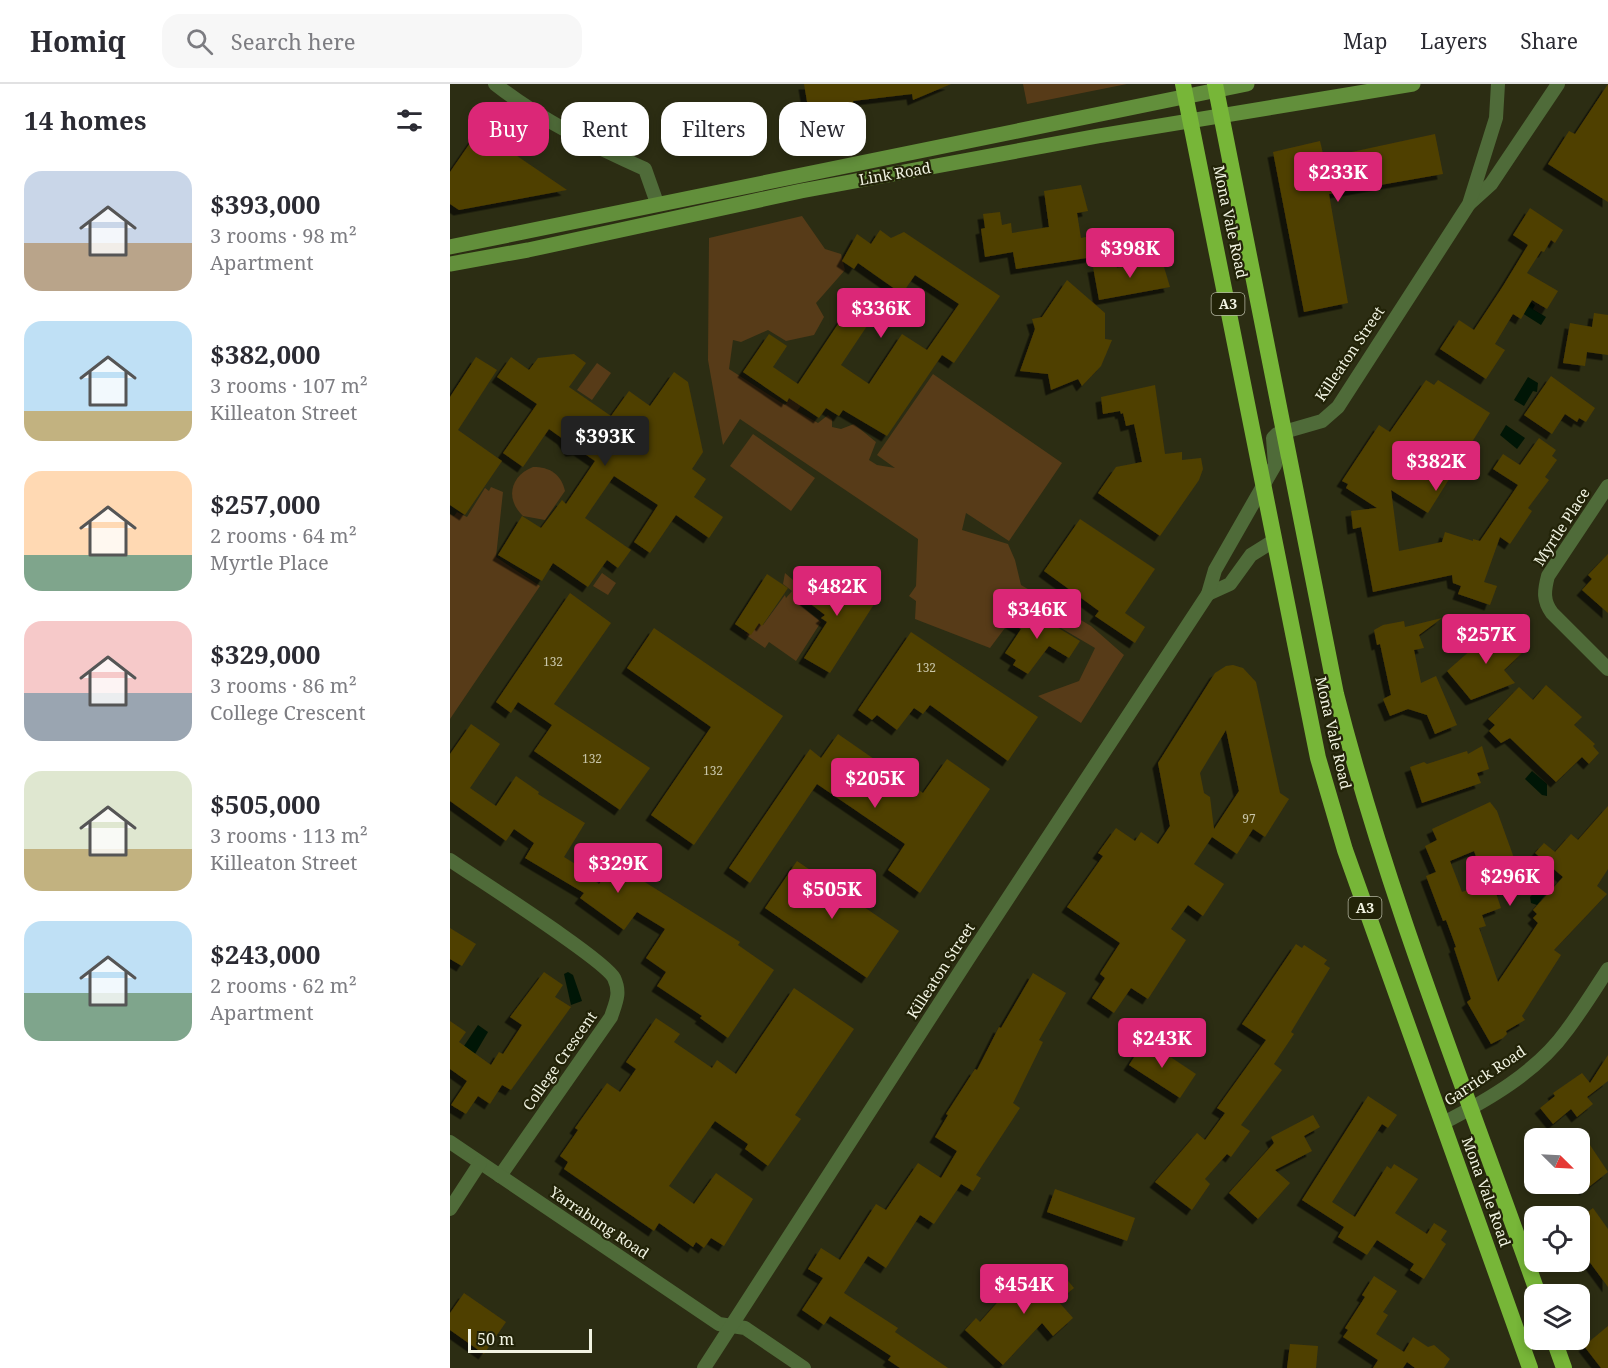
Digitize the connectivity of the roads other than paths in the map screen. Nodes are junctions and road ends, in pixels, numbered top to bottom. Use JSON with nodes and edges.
{"nodes":[{"id":1,"x":495,"y":84,"type":"edge"},
{"id":2,"x":1247,"y":84,"type":"edge"},
{"id":3,"x":1413,"y":84,"type":"edge"},
{"id":4,"x":1498,"y":84,"type":"edge"},
{"id":5,"x":1558,"y":84,"type":"edge"},
{"id":6,"x":1216,"y":87,"type":"edge"},
{"id":7,"x":1185,"y":90,"type":"edge"},
{"id":8,"x":1221,"y":116,"type":"junction"},
{"id":9,"x":1192,"y":121,"type":"junction"},
{"id":10,"x":657,"y":203,"type":"junction"},
{"id":11,"x":1469,"y":204,"type":"junction"},
{"id":12,"x":450,"y":247,"type":"edge"},
{"id":13,"x":450,"y":264,"type":"edge"},
{"id":14,"x":1284,"y":432,"type":"junction"},
{"id":15,"x":1608,"y":486,"type":"edge"},
{"id":16,"x":1264,"y":487,"type":"junction"},
{"id":17,"x":1275,"y":540,"type":"junction"},
{"id":18,"x":1209,"y":594,"type":"junction"},
{"id":19,"x":1608,"y":669,"type":"edge"},
{"id":20,"x":450,"y":860,"type":"edge"},
{"id":21,"x":1608,"y":969,"type":"edge"},
{"id":22,"x":1473,"y":1108,"type":"junction"},
{"id":23,"x":1443,"y":1123,"type":"junction"},
{"id":24,"x":450,"y":1142,"type":"edge"},
{"id":25,"x":480,"y":1163,"type":"junction"},
{"id":26,"x":500,"y":1176,"type":"junction"},
{"id":27,"x":450,"y":1209,"type":"edge"},
{"id":28,"x":1535,"y":1284,"type":"edge"},
{"id":29,"x":731,"y":1326,"type":"junction"},
{"id":30,"x":1558,"y":1350,"type":"edge"},
{"id":31,"x":704,"y":1368,"type":"edge"},
{"id":32,"x":804,"y":1368,"type":"edge"},
{"id":33,"x":1530,"y":1368,"type":"edge"},
{"id":34,"x":1564,"y":1368,"type":"edge"}],
"edges":[{"from":1,"to":10,"type":"street"},
{"from":2,"to":6,"type":"main road","name":"Link Road"},
{"from":3,"to":8,"type":"main road","name":"Link Road"},
{"from":4,"to":11,"type":"street","name":"Killeaton Street"},
{"from":5,"to":11,"type":"street","name":"Killeaton Street"},
{"from":6,"to":7,"type":"main road","name":"Link Road"},
{"from":6,"to":8,"type":"highway","name":"Mona Vale Road","number":"A3"},
{"from":7,"to":9,"type":"highway","name":"Mona Vale Road","number":"A3"},
{"from":7,"to":10,"type":"main road","name":"Link Road"},
{"from":8,"to":9,"type":"main road","name":"Link Road"},
{"from":8,"to":14,"type":"highway","name":"Mona Vale Road","number":"A3"},
{"from":9,"to":13,"type":"main road","name":"Link Road"},
{"from":9,"to":16,"type":"highway","name":"Mona Vale Road","number":"A3"},
{"from":10,"to":12,"type":"main road","name":"Link Road"},
{"from":11,"to":14,"type":"street","name":"Killeaton Street"},
{"from":14,"to":16,"type":"street","name":"Killeaton Street"},
{"from":14,"to":22,"type":"highway","name":"Mona Vale Road","number":"A3"},
{"from":15,"to":19,"type":"street","name":"Myrtle Place"},
{"from":16,"to":17,"type":"highway","name":"Mona Vale Road","number":"A3"},
{"from":16,"to":18,"type":"street","name":"Killeaton Street"},
{"from":17,"to":18,"type":"street","name":"Killeaton Street"},
{"from":17,"to":23,"type":"highway","name":"Mona Vale Road","number":"A3"},
{"from":18,"to":29,"type":"street","name":"Killeaton Street"},
{"from":20,"to":26,"type":"street","name":"College Crescent"},
{"from":21,"to":22,"type":"street","name":"Garrick Road"},
{"from":22,"to":23,"type":"street","name":"Garrick Road"},
{"from":22,"to":28,"type":"highway","name":"Mona Vale Road","number":"A3"},
{"from":23,"to":33,"type":"highway","name":"Mona Vale Road","number":"A3"},
{"from":24,"to":25,"type":"street","name":"Yarrabung Road"},
{"from":25,"to":26,"type":"street","name":"Yarrabung Road"},
{"from":25,"to":27,"type":"street"},
{"from":26,"to":29,"type":"street","name":"Yarrabung Road"},
{"from":29,"to":31,"type":"street","name":"Killeaton Street"},
{"from":29,"to":32,"type":"street","name":"Yarrabung Road"},
{"from":30,"to":34,"type":"highway"}]}
